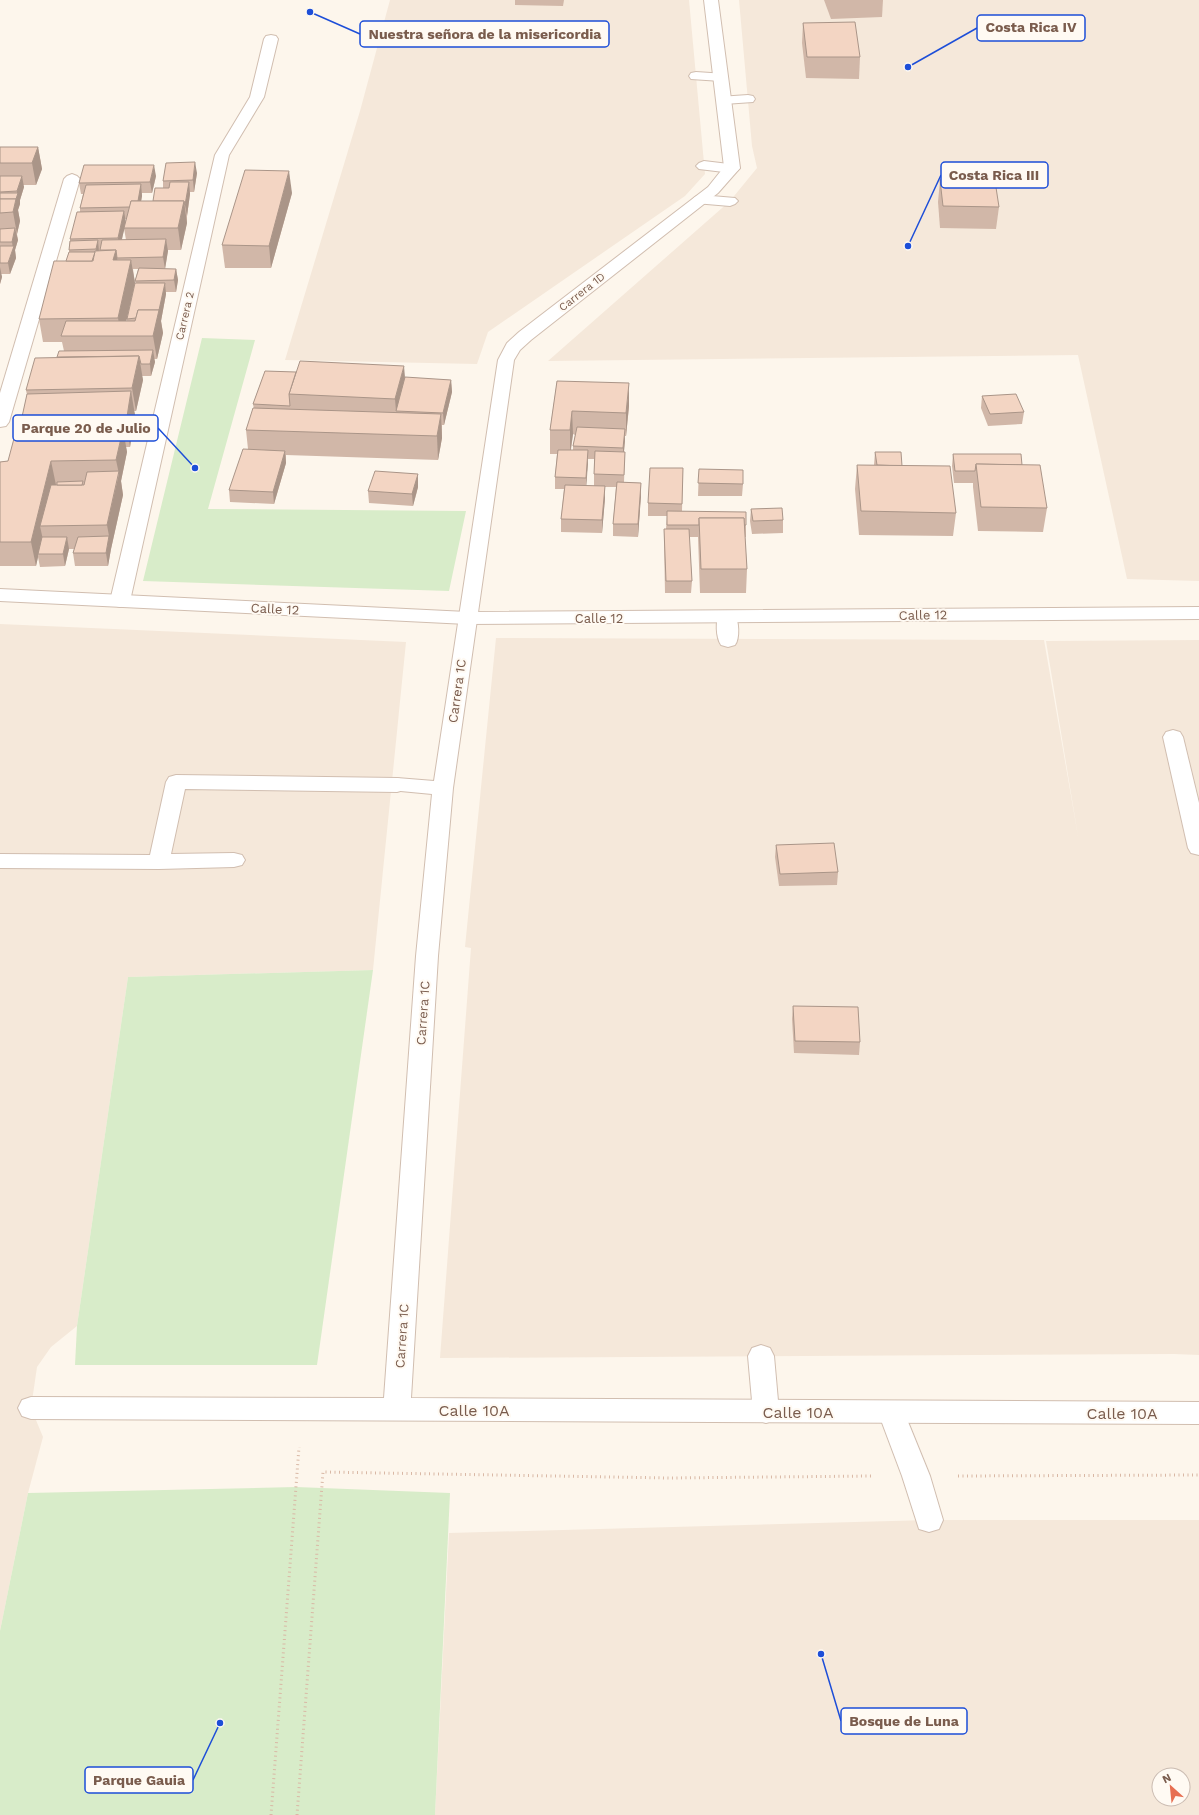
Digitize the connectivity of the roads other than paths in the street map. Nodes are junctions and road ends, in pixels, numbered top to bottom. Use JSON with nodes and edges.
{"nodes":[{"id":1,"x":711,"y":0,"type":"edge"},
{"id":2,"x":271,"y":39,"type":"dead end"},
{"id":3,"x":696,"y":76,"type":"dead end"},
{"id":4,"x":721,"y":77,"type":"junction"},
{"id":5,"x":748,"y":99,"type":"dead end"},
{"id":6,"x":724,"y":100,"type":"junction"},
{"id":7,"x":704,"y":166,"type":"dead end"},
{"id":8,"x":732,"y":168,"type":"junction"},
{"id":9,"x":72,"y":179,"type":"dead end"},
{"id":10,"x":700,"y":200,"type":"junction"},
{"id":11,"x":730,"y":201,"type":"dead end"},
{"id":12,"x":0,"y":422,"type":"edge"},
{"id":13,"x":0,"y":595,"type":"edge"},
{"id":14,"x":120,"y":601,"type":"junction"},
{"id":15,"x":1199,"y":613,"type":"edge"},
{"id":16,"x":727,"y":617,"type":"junction"},
{"id":17,"x":467,"y":618,"type":"junction"},
{"id":18,"x":728,"y":641,"type":"dead end"},
{"id":19,"x":1173,"y":737,"type":"dead end"},
{"id":20,"x":443,"y":788,"type":"junction"},
{"id":21,"x":1199,"y":848,"type":"edge"},
{"id":22,"x":234,"y":860,"type":"dead end"},
{"id":23,"x":0,"y":861,"type":"edge"},
{"id":24,"x":159,"y":862,"type":"junction"},
{"id":25,"x":761,"y":1356,"type":"dead end"},
{"id":26,"x":30,"y":1408,"type":"dead end"},
{"id":27,"x":397,"y":1409,"type":"junction"},
{"id":28,"x":766,"y":1412,"type":"junction"},
{"id":29,"x":891,"y":1412,"type":"junction"},
{"id":30,"x":1199,"y":1413,"type":"edge"},
{"id":31,"x":929,"y":1520,"type":"dead end"}],
"edges":[{"from":1,"to":4,"type":"street"},
{"from":2,"to":14,"type":"street","name":"Carrera 2"},
{"from":3,"to":4,"type":"street"},
{"from":4,"to":6,"type":"street"},
{"from":5,"to":6,"type":"street"},
{"from":6,"to":8,"type":"street"},
{"from":7,"to":8,"type":"street"},
{"from":8,"to":10,"type":"street","name":"Carrera 1D"},
{"from":9,"to":12,"type":"street"},
{"from":10,"to":11,"type":"street"},
{"from":10,"to":17,"type":"street","name":"Carrera 1D"},
{"from":13,"to":14,"type":"street","name":"Calle 12"},
{"from":14,"to":17,"type":"street","name":"Calle 12"},
{"from":15,"to":16,"type":"street","name":"Calle 12"},
{"from":16,"to":17,"type":"street","name":"Calle 12"},
{"from":16,"to":18,"type":"street"},
{"from":17,"to":20,"type":"street","name":"Carrera 1C"},
{"from":19,"to":21,"type":"street"},
{"from":20,"to":24,"type":"street"},
{"from":20,"to":27,"type":"street","name":"Carrera 1C"},
{"from":22,"to":24,"type":"street"},
{"from":23,"to":24,"type":"street"},
{"from":25,"to":28,"type":"street"},
{"from":26,"to":27,"type":"street","name":"Calle 10A"},
{"from":27,"to":28,"type":"street","name":"Calle 10A"},
{"from":28,"to":29,"type":"street","name":"Calle 10A"},
{"from":29,"to":30,"type":"street","name":"Calle 10A"},
{"from":29,"to":31,"type":"street"}]}
